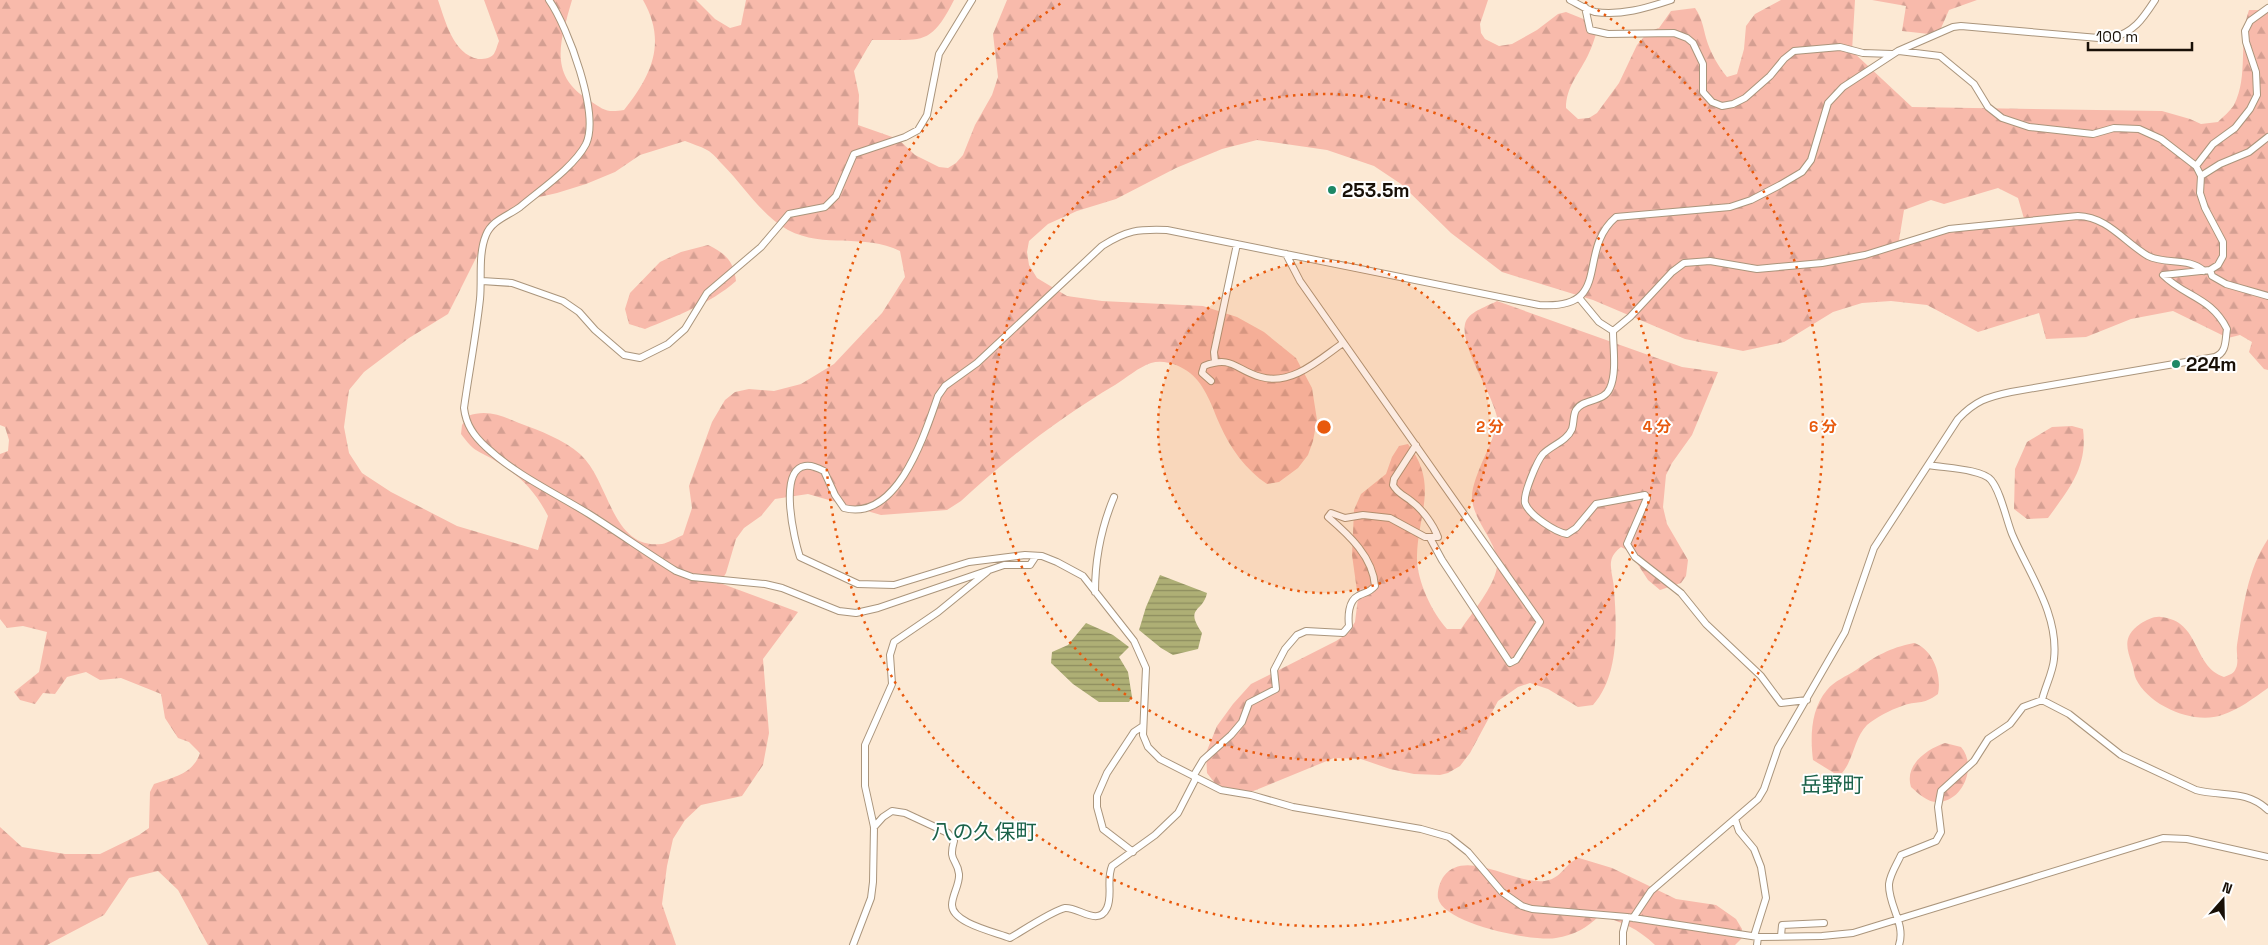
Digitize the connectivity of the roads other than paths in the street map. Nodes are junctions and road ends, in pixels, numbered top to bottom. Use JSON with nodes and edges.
{"nodes":[{"id":1,"x":549,"y":0,"type":"edge"},
{"id":2,"x":972,"y":0,"type":"edge"},
{"id":3,"x":1570,"y":0,"type":"edge"},
{"id":4,"x":1671,"y":0,"type":"edge"},
{"id":5,"x":2155,"y":0,"type":"edge"},
{"id":6,"x":1586,"y":7,"type":"junction"},
{"id":7,"x":2268,"y":8,"type":"edge"},
{"id":8,"x":1896,"y":53,"type":"junction"},
{"id":9,"x":2268,"y":137,"type":"edge"},
{"id":10,"x":2196,"y":166,"type":"junction"},
{"id":11,"x":2201,"y":176,"type":"junction"},
{"id":12,"x":1237,"y":244,"type":"junction"},
{"id":13,"x":1286,"y":254,"type":"junction"},
{"id":14,"x":2207,"y":270,"type":"junction"},
{"id":15,"x":482,"y":281,"type":"junction"},
{"id":16,"x":2268,"y":296,"type":"edge"},
{"id":17,"x":1580,"y":299,"type":"junction"},
{"id":18,"x":1613,"y":331,"type":"junction"},
{"id":19,"x":1343,"y":343,"type":"junction"},
{"id":20,"x":1215,"y":362,"type":"junction"},
{"id":21,"x":1211,"y":381,"type":"dead end"},
{"id":22,"x":1416,"y":445,"type":"junction"},
{"id":23,"x":1929,"y":466,"type":"junction"},
{"id":24,"x":1114,"y":497,"type":"dead end"},
{"id":25,"x":1430,"y":538,"type":"junction"},
{"id":26,"x":1036,"y":556,"type":"junction"},
{"id":27,"x":990,"y":570,"type":"junction"},
{"id":28,"x":1095,"y":592,"type":"junction"},
{"id":29,"x":1807,"y":700,"type":"junction"},
{"id":30,"x":2042,"y":700,"type":"junction"},
{"id":31,"x":1143,"y":726,"type":"junction"},
{"id":32,"x":1194,"y":775,"type":"junction"},
{"id":33,"x":2268,"y":810,"type":"edge"},
{"id":34,"x":1734,"y":819,"type":"junction"},
{"id":35,"x":874,"y":827,"type":"junction"},
{"id":36,"x":1133,"y":852,"type":"junction"},
{"id":37,"x":2268,"y":857,"type":"edge"},
{"id":38,"x":1630,"y":918,"type":"junction"},
{"id":39,"x":1898,"y":920,"type":"junction"},
{"id":40,"x":1824,"y":923,"type":"dead end"},
{"id":41,"x":1756,"y":936,"type":"junction"},
{"id":42,"x":1781,"y":936,"type":"junction"},
{"id":43,"x":854,"y":945,"type":"edge"},
{"id":44,"x":1623,"y":945,"type":"edge"},
{"id":45,"x":1757,"y":945,"type":"edge"},
{"id":46,"x":1899,"y":945,"type":"edge"}],
"edges":[{"from":1,"to":15,"type":"street"},
{"from":2,"to":15,"type":"street"},
{"from":3,"to":6,"type":"street"},
{"from":4,"to":6,"type":"street"},
{"from":5,"to":8,"type":"street"},
{"from":6,"to":8,"type":"street"},
{"from":7,"to":10,"type":"street"},
{"from":8,"to":10,"type":"street"},
{"from":8,"to":17,"type":"street"},
{"from":9,"to":11,"type":"street"},
{"from":10,"to":11,"type":"street"},
{"from":11,"to":14,"type":"street"},
{"from":12,"to":13,"type":"street"},
{"from":12,"to":20,"type":"street"},
{"from":12,"to":26,"type":"street"},
{"from":13,"to":17,"type":"street"},
{"from":13,"to":19,"type":"street"},
{"from":14,"to":16,"type":"street"},
{"from":14,"to":18,"type":"street"},
{"from":14,"to":23,"type":"street"},
{"from":15,"to":27,"type":"street"},
{"from":17,"to":18,"type":"street"},
{"from":18,"to":29,"type":"street"},
{"from":19,"to":20,"type":"street"},
{"from":19,"to":22,"type":"street"},
{"from":20,"to":21,"type":"street"},
{"from":22,"to":25,"type":"street"},
{"from":22,"to":25,"type":"street"},
{"from":23,"to":29,"type":"street"},
{"from":23,"to":30,"type":"street"},
{"from":24,"to":28,"type":"street"},
{"from":25,"to":32,"type":"street"},
{"from":26,"to":27,"type":"street"},
{"from":26,"to":28,"type":"street"},
{"from":27,"to":35,"type":"street"},
{"from":28,"to":31,"type":"street"},
{"from":29,"to":34,"type":"street"},
{"from":30,"to":33,"type":"street"},
{"from":30,"to":39,"type":"street"},
{"from":31,"to":32,"type":"street"},
{"from":31,"to":36,"type":"street"},
{"from":32,"to":36,"type":"street"},
{"from":32,"to":38,"type":"street"},
{"from":34,"to":38,"type":"street"},
{"from":34,"to":41,"type":"street"},
{"from":35,"to":36,"type":"street"},
{"from":35,"to":43,"type":"street"},
{"from":37,"to":39,"type":"street"},
{"from":38,"to":41,"type":"street"},
{"from":38,"to":44,"type":"street"},
{"from":39,"to":42,"type":"street"},
{"from":39,"to":46,"type":"street"},
{"from":40,"to":42,"type":"street"},
{"from":41,"to":42,"type":"street"},
{"from":41,"to":45,"type":"street"}]}
